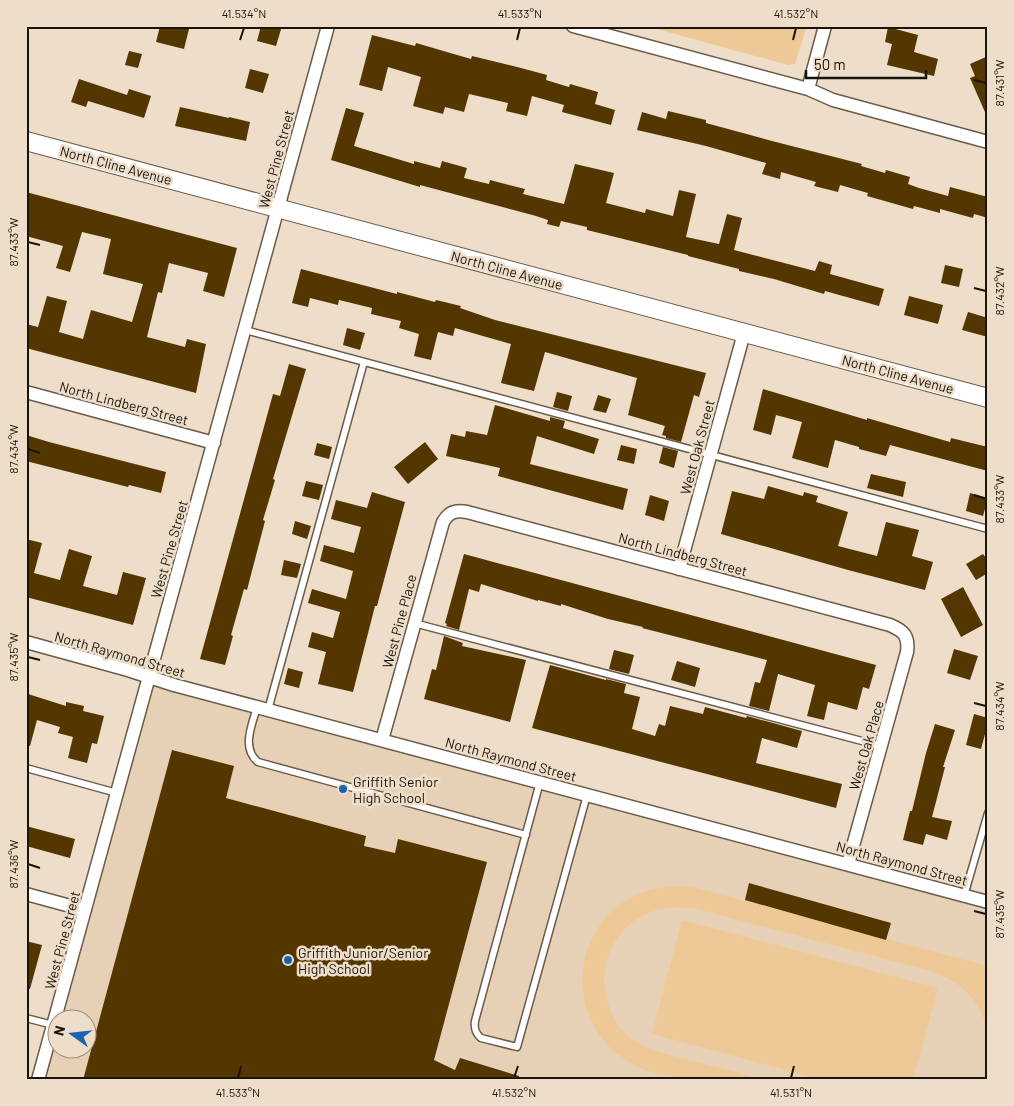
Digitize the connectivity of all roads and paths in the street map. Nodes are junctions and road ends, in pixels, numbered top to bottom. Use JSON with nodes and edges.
{"nodes":[{"id":1,"x":328,"y":26,"type":"edge"},
{"id":2,"x":574,"y":26,"type":"edge"},
{"id":3,"x":825,"y":26,"type":"edge"},
{"id":4,"x":808,"y":89,"type":"junction"},
{"id":5,"x":26,"y":141,"type":"edge"},
{"id":6,"x":988,"y":142,"type":"edge"},
{"id":7,"x":278,"y":209,"type":"junction"},
{"id":8,"x":245,"y":330,"type":"junction"},
{"id":9,"x":744,"y":333,"type":"junction"},
{"id":10,"x":364,"y":362,"type":"junction"},
{"id":11,"x":26,"y":392,"type":"edge"},
{"id":12,"x":988,"y":398,"type":"edge"},
{"id":13,"x":214,"y":443,"type":"junction"},
{"id":14,"x":711,"y":454,"type":"junction"},
{"id":15,"x":451,"y":512,"type":"joint"},
{"id":16,"x":988,"y":529,"type":"edge"},
{"id":17,"x":679,"y":569,"type":"junction"},
{"id":18,"x":414,"y":622,"type":"junction"},
{"id":19,"x":905,"y":633,"type":"joint"},
{"id":20,"x":26,"y":642,"type":"edge"},
{"id":21,"x":149,"y":677,"type":"junction"},
{"id":22,"x":263,"y":709,"type":"junction"},
{"id":23,"x":382,"y":740,"type":"junction"},
{"id":24,"x":881,"y":746,"type":"junction"},
{"id":25,"x":26,"y":768,"type":"edge"},
{"id":26,"x":540,"y":782,"type":"junction"},
{"id":27,"x":117,"y":793,"type":"junction"},
{"id":28,"x":587,"y":795,"type":"junction"},
{"id":29,"x":988,"y":812,"type":"edge"},
{"id":30,"x":526,"y":835,"type":"junction"},
{"id":31,"x":848,"y":864,"type":"junction"},
{"id":32,"x":26,"y":894,"type":"edge"},
{"id":33,"x":964,"y":896,"type":"junction"},
{"id":34,"x":988,"y":902,"type":"edge"},
{"id":35,"x":85,"y":910,"type":"junction"},
{"id":36,"x":59,"y":1008,"type":"edge"},
{"id":37,"x":26,"y":1018,"type":"edge"},
{"id":38,"x":48,"y":1024,"type":"edge"},
{"id":39,"x":48,"y":1046,"type":"edge"},
{"id":40,"x":38,"y":1080,"type":"edge"}],
"edges":[{"from":1,"to":7,"type":"street","name":"West Pine Street"},
{"from":2,"to":4,"type":"street"},
{"from":3,"to":4,"type":"street"},
{"from":4,"to":6,"type":"street"},
{"from":5,"to":7,"type":"street","name":"North Cline Avenue"},
{"from":7,"to":8,"type":"street","name":"West Pine Street"},
{"from":7,"to":9,"type":"street","name":"North Cline Avenue"},
{"from":8,"to":10,"type":"lane"},
{"from":8,"to":13,"type":"street","name":"West Pine Street"},
{"from":9,"to":12,"type":"street","name":"North Cline Avenue"},
{"from":9,"to":14,"type":"street","name":"West Oak Street"},
{"from":10,"to":14,"type":"lane"},
{"from":10,"to":22,"type":"lane"},
{"from":11,"to":13,"type":"street","name":"North Lindberg Street"},
{"from":13,"to":21,"type":"street","name":"West Pine Street"},
{"from":14,"to":16,"type":"lane"},
{"from":14,"to":17,"type":"street","name":"West Oak Street"},
{"from":15,"to":17,"type":"street","name":"North Lindberg Street"},
{"from":15,"to":18,"type":"street","name":"West Pine Place"},
{"from":17,"to":19,"type":"street","name":"North Lindberg Street"},
{"from":18,"to":23,"type":"street","name":"West Pine Place"},
{"from":18,"to":24,"type":"lane"},
{"from":19,"to":24,"type":"street","name":"West Oak Place"},
{"from":20,"to":21,"type":"street","name":"North Raymond Street"},
{"from":21,"to":22,"type":"street","name":"North Raymond Street"},
{"from":21,"to":27,"type":"street","name":"West Pine Street"},
{"from":22,"to":23,"type":"street","name":"North Raymond Street"},
{"from":22,"to":30,"type":"lane"},
{"from":23,"to":26,"type":"street","name":"North Raymond Street"},
{"from":24,"to":31,"type":"street","name":"West Oak Place"},
{"from":25,"to":27,"type":"lane"},
{"from":26,"to":28,"type":"street","name":"North Raymond Street"},
{"from":26,"to":30,"type":"lane"},
{"from":27,"to":35,"type":"street","name":"West Pine Street"},
{"from":28,"to":30,"type":"lane"},
{"from":28,"to":31,"type":"street","name":"North Raymond Street"},
{"from":29,"to":33,"type":"lane"},
{"from":31,"to":33,"type":"street","name":"North Raymond Street"},
{"from":32,"to":35,"type":"street"},
{"from":33,"to":34,"type":"street","name":"North Raymond Street"},
{"from":35,"to":36,"type":"street","name":"West Pine Street"},
{"from":37,"to":38,"type":"lane"},
{"from":39,"to":40,"type":"street","name":"West Pine Street"}]}
